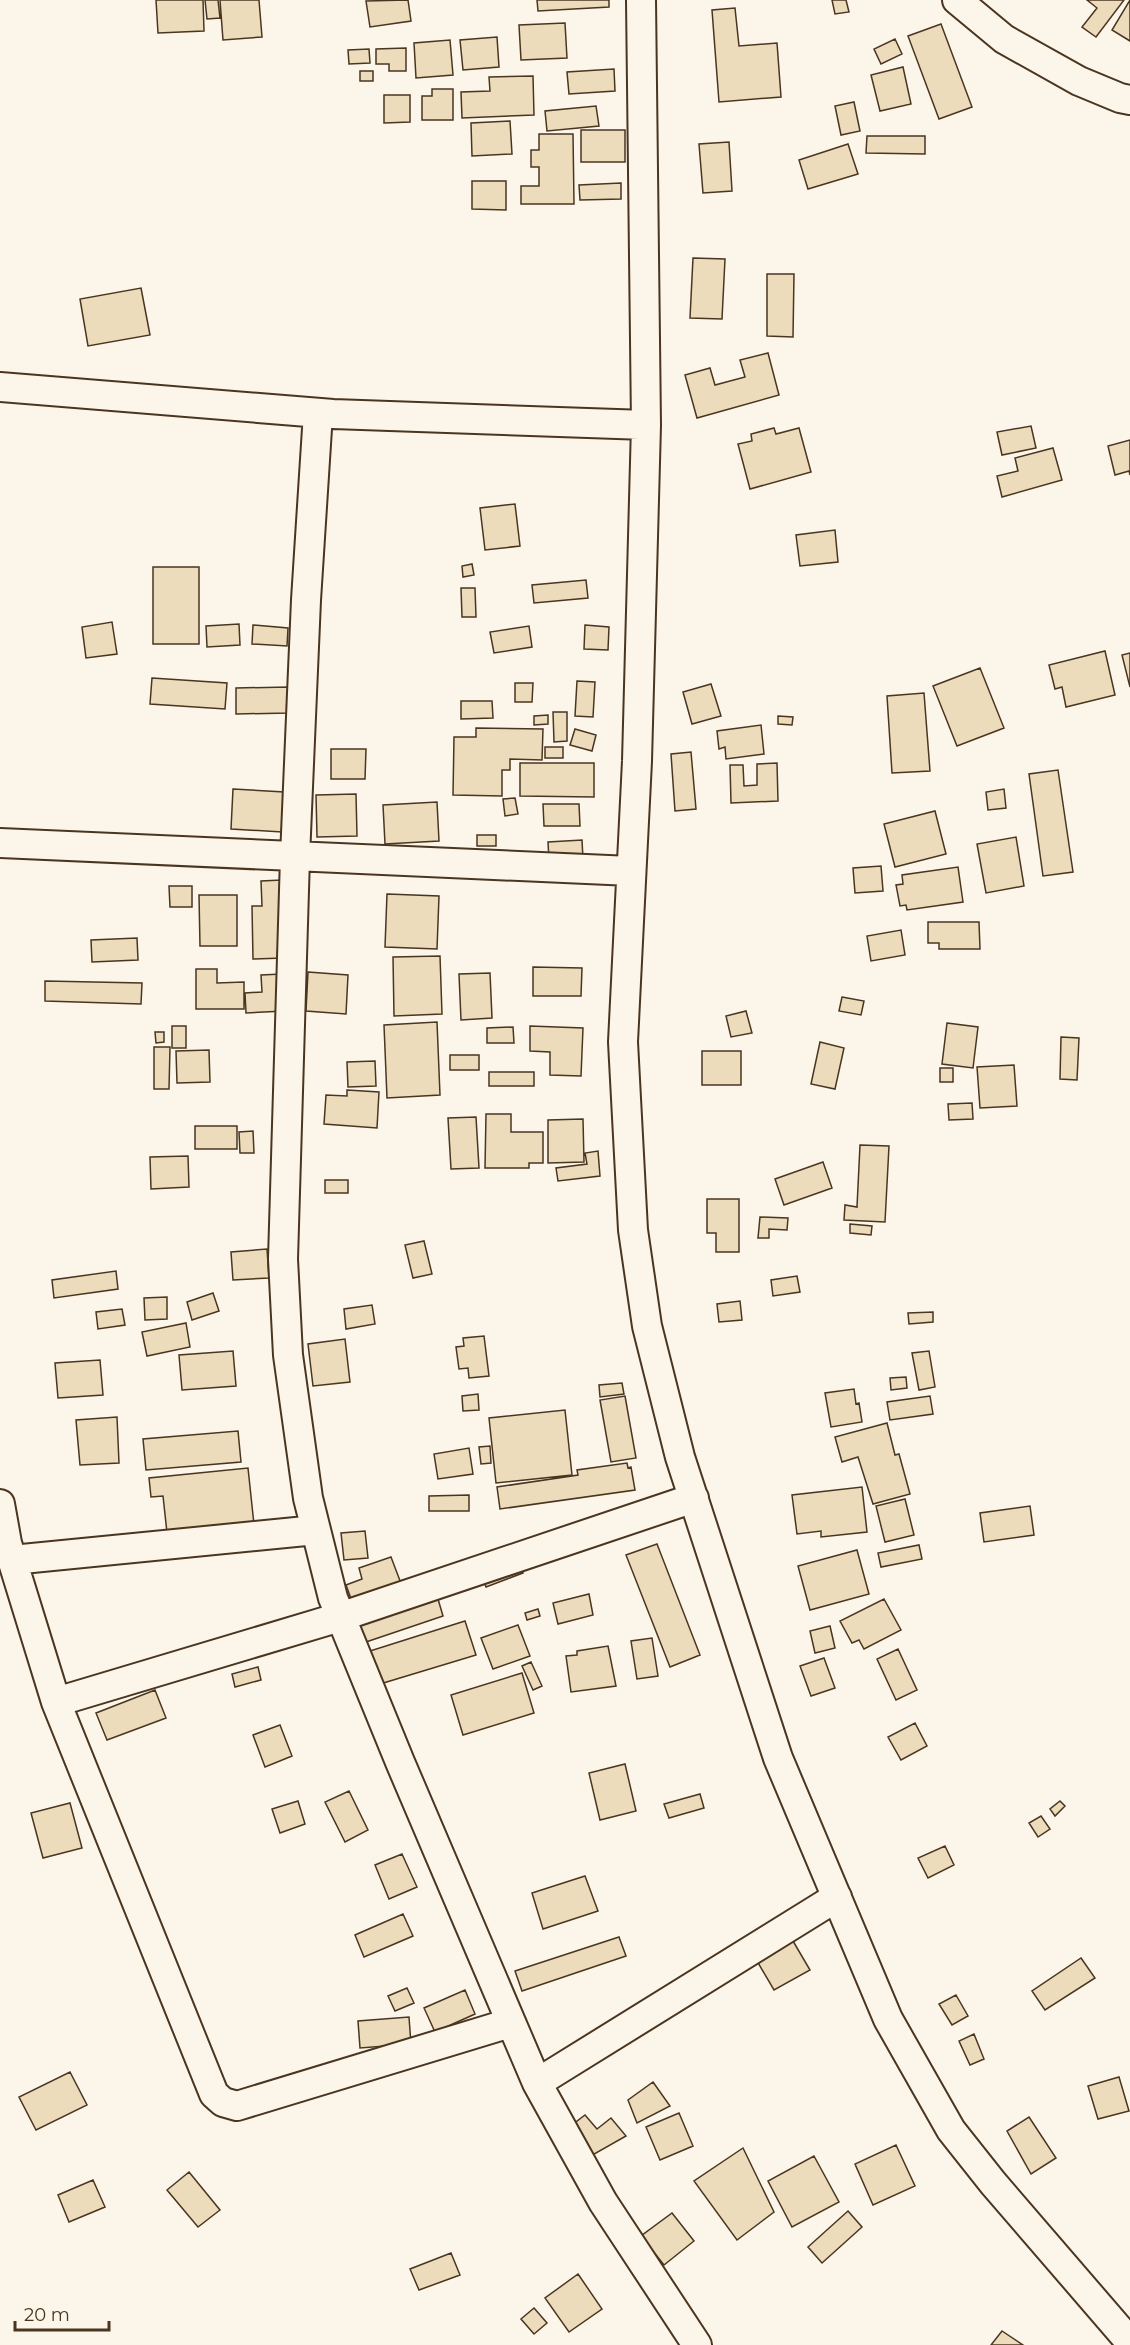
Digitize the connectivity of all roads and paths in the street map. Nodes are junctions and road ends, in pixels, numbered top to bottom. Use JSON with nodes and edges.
{"nodes":[{"id":1,"x":641,"y":0,"type":"edge"},
{"id":2,"x":957,"y":0,"type":"edge"},
{"id":3,"x":1130,"y":100,"type":"edge"},
{"id":4,"x":0,"y":387,"type":"edge"},
{"id":5,"x":318,"y":412,"type":"junction"},
{"id":6,"x":646,"y":425,"type":"junction"},
{"id":7,"x":0,"y":843,"type":"edge"},
{"id":8,"x":295,"y":856,"type":"junction"},
{"id":9,"x":632,"y":871,"type":"junction"},
{"id":10,"x":694,"y":1498,"type":"junction"},
{"id":11,"x":0,"y":1504,"type":"edge"},
{"id":12,"x":316,"y":1530,"type":"junction"},
{"id":13,"x":12,"y":1560,"type":"junction"},
{"id":14,"x":340,"y":1617,"type":"junction"},
{"id":15,"x":56,"y":1702,"type":"junction"},
{"id":16,"x":837,"y":1897,"type":"junction"},
{"id":17,"x":510,"y":2023,"type":"junction"},
{"id":18,"x":537,"y":2083,"type":"junction"},
{"id":19,"x":1130,"y":2342,"type":"edge"},
{"id":20,"x":697,"y":2345,"type":"edge"}],
"edges":[{"from":1,"to":6,"type":"street"},
{"from":2,"to":3,"type":"street"},
{"from":4,"to":5,"type":"street"},
{"from":5,"to":6,"type":"street"},
{"from":5,"to":8,"type":"street"},
{"from":6,"to":9,"type":"street"},
{"from":7,"to":8,"type":"street"},
{"from":8,"to":9,"type":"street"},
{"from":8,"to":12,"type":"street"},
{"from":9,"to":10,"type":"street"},
{"from":10,"to":14,"type":"street"},
{"from":10,"to":16,"type":"street"},
{"from":11,"to":13,"type":"street"},
{"from":12,"to":13,"type":"street"},
{"from":12,"to":14,"type":"street"},
{"from":13,"to":15,"type":"street"},
{"from":14,"to":15,"type":"street"},
{"from":14,"to":17,"type":"street"},
{"from":15,"to":17,"type":"street"},
{"from":16,"to":18,"type":"street"},
{"from":16,"to":19,"type":"street"},
{"from":17,"to":18,"type":"street"},
{"from":18,"to":20,"type":"street"}]}
